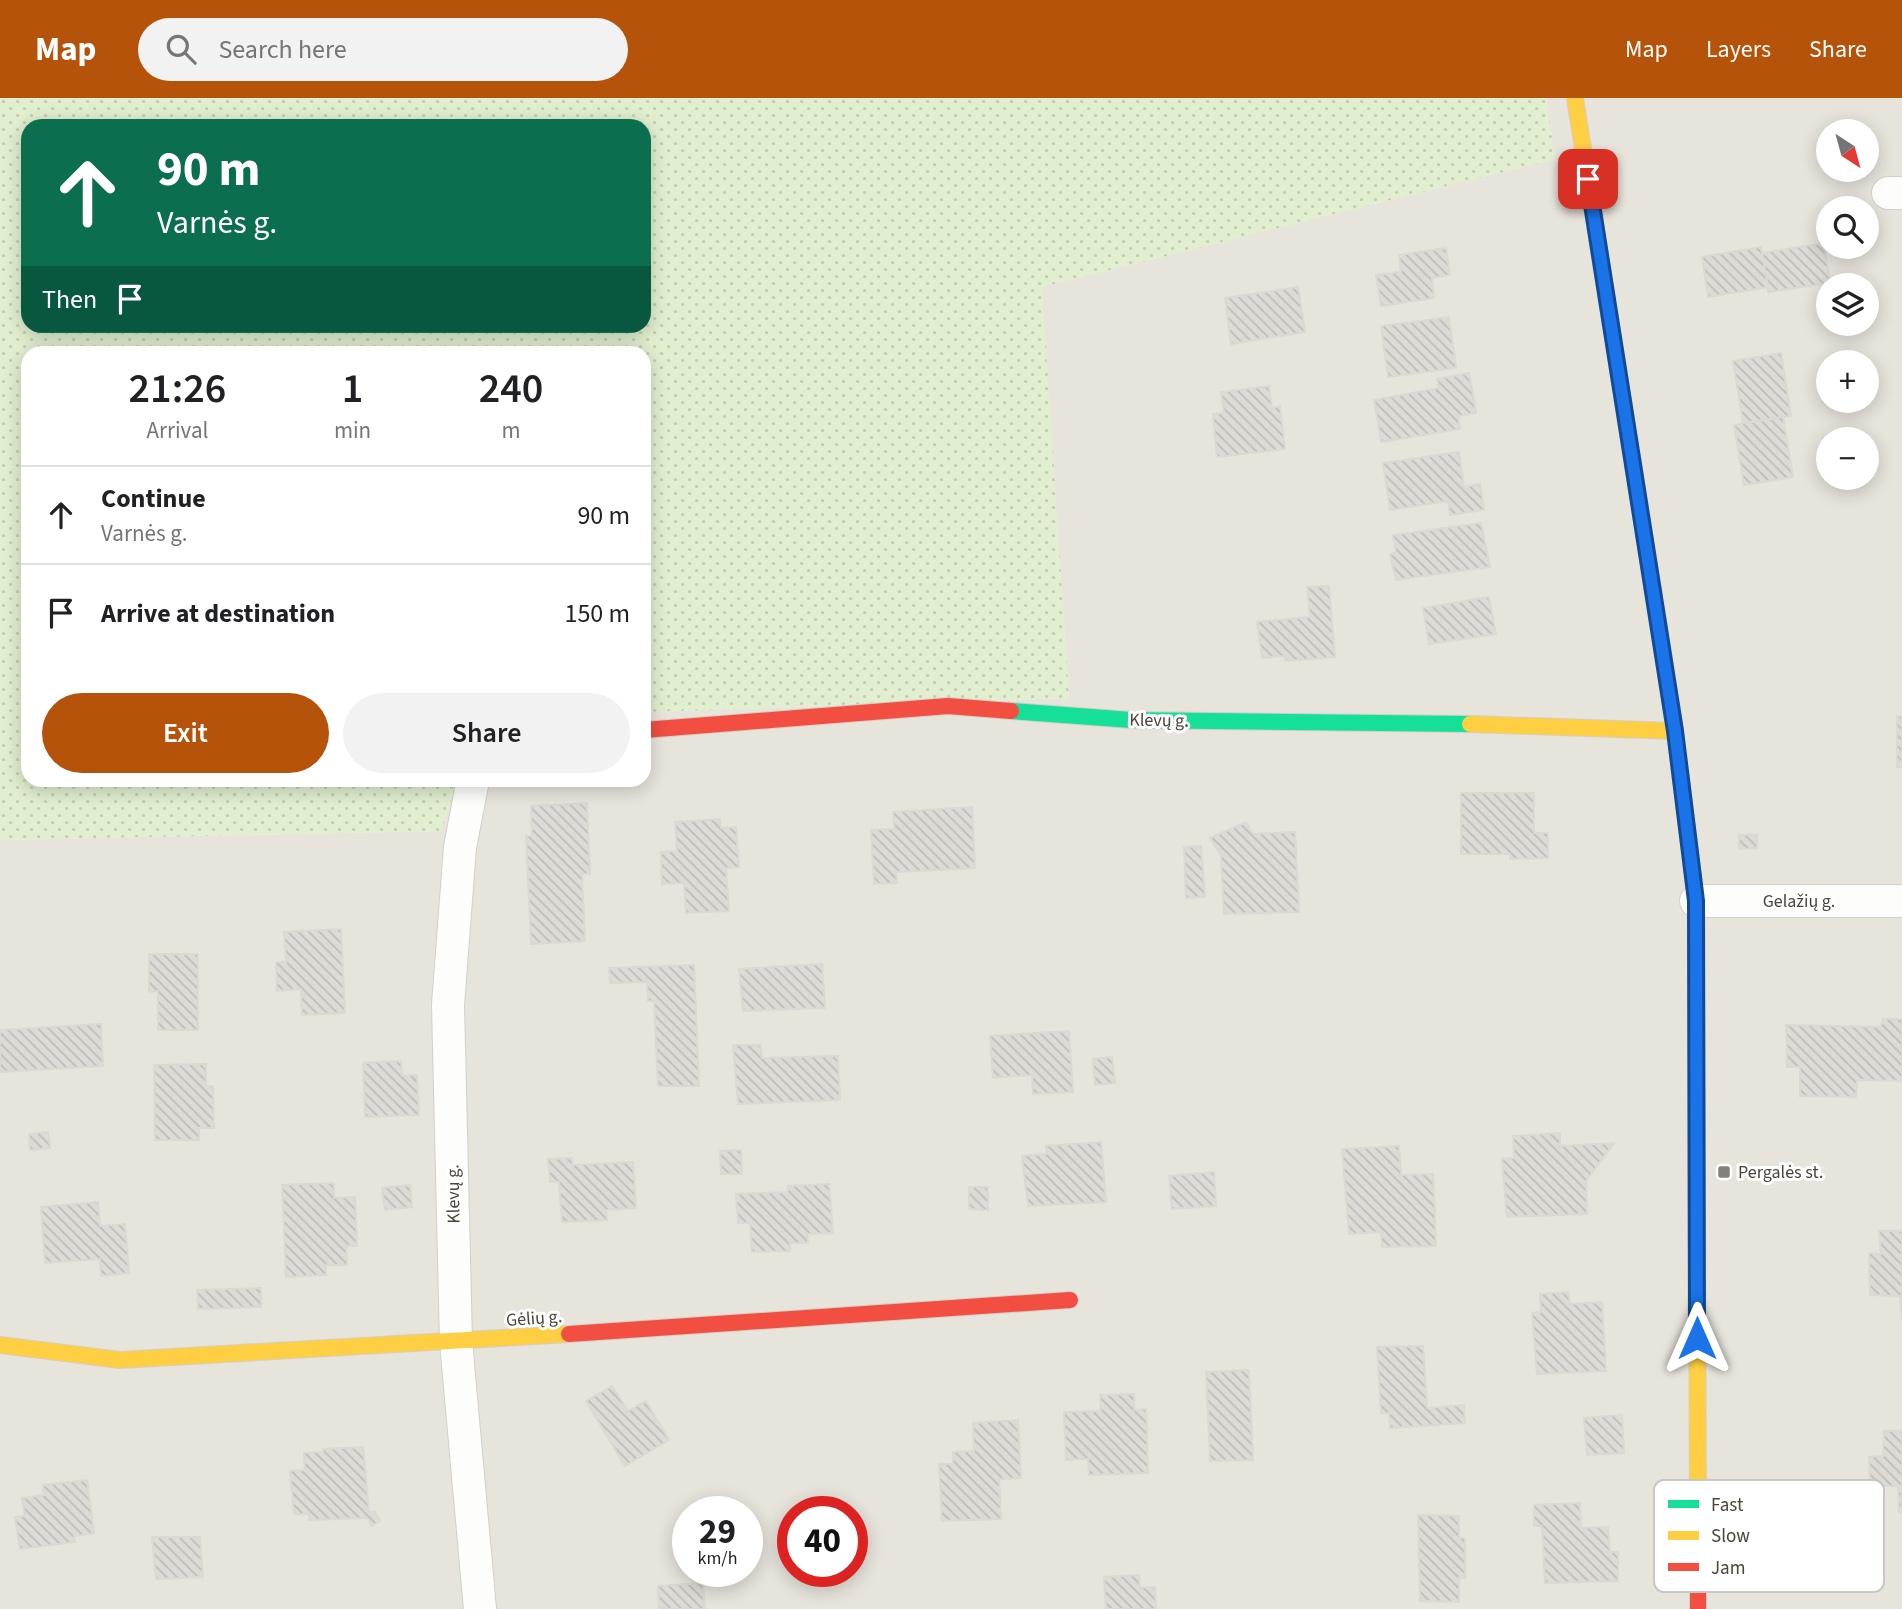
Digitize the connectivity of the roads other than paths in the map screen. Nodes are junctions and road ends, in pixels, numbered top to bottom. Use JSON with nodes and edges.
{"nodes":[{"id":1,"x":1575,"y":98,"type":"edge"},
{"id":2,"x":651,"y":729,"type":"edge"},
{"id":3,"x":1675,"y":731,"type":"junction"},
{"id":4,"x":473,"y":787,"type":"edge"},
{"id":5,"x":1696,"y":901,"type":"junction"},
{"id":6,"x":1902,"y":901,"type":"edge"},
{"id":7,"x":1070,"y":1300,"type":"dead end"},
{"id":8,"x":456,"y":1342,"type":"junction"},
{"id":9,"x":0,"y":1345,"type":"edge"},
{"id":10,"x":1698,"y":1480,"type":"edge"},
{"id":11,"x":480,"y":1609,"type":"edge"}],
"edges":[{"from":1,"to":3,"type":"street"},
{"from":2,"to":3,"type":"street","name":"Klevų g."},
{"from":3,"to":5,"type":"street"},
{"from":4,"to":8,"type":"street","name":"Klevų g."},
{"from":5,"to":6,"type":"street","name":"Gelažių g."},
{"from":5,"to":10,"type":"street"},
{"from":7,"to":8,"type":"street","name":"Gėlių g."},
{"from":8,"to":9,"type":"street","name":"Gėlių g."},
{"from":8,"to":11,"type":"street","name":"Klevų g."}]}
